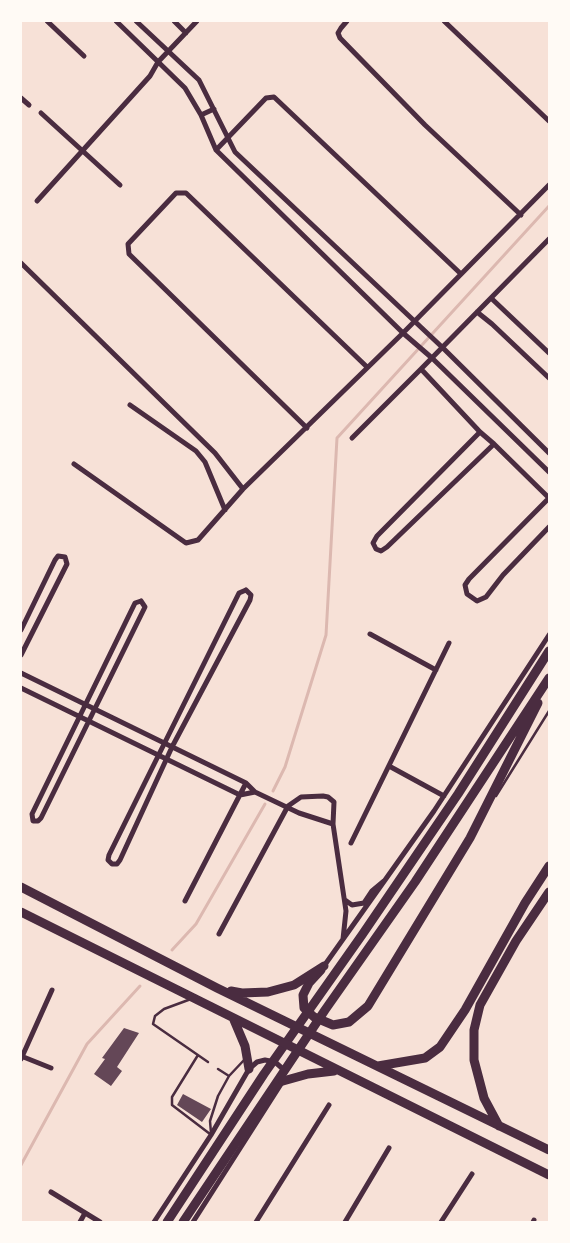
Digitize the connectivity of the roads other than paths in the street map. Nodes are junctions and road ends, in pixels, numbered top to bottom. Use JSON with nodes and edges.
{"nodes":[{"id":1,"x":47,"y":21,"type":"edge"},
{"id":2,"x":116,"y":21,"type":"edge"},
{"id":3,"x":136,"y":21,"type":"edge"},
{"id":4,"x":174,"y":21,"type":"edge"},
{"id":5,"x":197,"y":21,"type":"edge"},
{"id":6,"x":347,"y":21,"type":"edge"},
{"id":7,"x":444,"y":21,"type":"edge"},
{"id":8,"x":186,"y":33,"type":"junction"},
{"id":9,"x":168,"y":52,"type":"junction"},
{"id":10,"x":84,"y":56,"type":"dead end"},
{"id":11,"x":158,"y":62,"type":"junction"},
{"id":12,"x":21,"y":98,"type":"edge"},
{"id":13,"x":29,"y":105,"type":"dead end"},
{"id":14,"x":214,"y":109,"type":"junction"},
{"id":15,"x":41,"y":113,"type":"dead end"},
{"id":16,"x":201,"y":115,"type":"junction"},
{"id":17,"x":549,"y":121,"type":"edge"},
{"id":18,"x":227,"y":138,"type":"junction"},
{"id":19,"x":81,"y":150,"type":"junction"},
{"id":20,"x":216,"y":150,"type":"junction"},
{"id":21,"x":120,"y":185,"type":"dead end"},
{"id":22,"x":549,"y":185,"type":"edge"},
{"id":23,"x":37,"y":201,"type":"dead end"},
{"id":24,"x":521,"y":215,"type":"junction"},
{"id":25,"x":548,"y":242,"type":"edge"},
{"id":26,"x":21,"y":263,"type":"edge"},
{"id":27,"x":461,"y":274,"type":"junction"},
{"id":28,"x":490,"y":298,"type":"junction"},
{"id":29,"x":476,"y":312,"type":"junction"},
{"id":30,"x":415,"y":324,"type":"junction"},
{"id":31,"x":404,"y":334,"type":"junction"},
{"id":32,"x":442,"y":348,"type":"junction"},
{"id":33,"x":549,"y":353,"type":"edge"},
{"id":34,"x":432,"y":358,"type":"junction"},
{"id":35,"x":367,"y":367,"type":"junction"},
{"id":36,"x":421,"y":369,"type":"junction"},
{"id":37,"x":549,"y":378,"type":"edge"},
{"id":38,"x":130,"y":405,"type":"dead end"},
{"id":39,"x":307,"y":428,"type":"junction"},
{"id":40,"x":480,"y":432,"type":"junction"},
{"id":41,"x":352,"y":438,"type":"dead end"},
{"id":42,"x":494,"y":444,"type":"junction"},
{"id":43,"x":549,"y":453,"type":"edge"},
{"id":44,"x":74,"y":464,"type":"dead end"},
{"id":45,"x":549,"y":472,"type":"edge"},
{"id":46,"x":244,"y":489,"type":"junction"},
{"id":47,"x":549,"y":498,"type":"edge"},
{"id":48,"x":225,"y":510,"type":"junction"},
{"id":49,"x":549,"y":527,"type":"edge"},
{"id":50,"x":21,"y":630,"type":"edge"},
{"id":51,"x":370,"y":634,"type":"dead end"},
{"id":52,"x":549,"y":635,"type":"edge"},
{"id":53,"x":448,"y":643,"type":"dead end"},
{"id":54,"x":549,"y":651,"type":"edge"},
{"id":55,"x":21,"y":656,"type":"edge"},
{"id":56,"x":436,"y":670,"type":"junction"},
{"id":57,"x":21,"y":673,"type":"edge"},
{"id":58,"x":549,"y":679,"type":"edge"},
{"id":59,"x":21,"y":688,"type":"edge"},
{"id":60,"x":86,"y":704,"type":"junction"},
{"id":61,"x":94,"y":708,"type":"junction"},
{"id":62,"x":549,"y":711,"type":"edge"},
{"id":63,"x":80,"y":717,"type":"junction"},
{"id":64,"x":87,"y":721,"type":"junction"},
{"id":65,"x":166,"y":744,"type":"junction"},
{"id":66,"x":172,"y":747,"type":"junction"},
{"id":67,"x":160,"y":756,"type":"junction"},
{"id":68,"x":166,"y":759,"type":"junction"},
{"id":69,"x":389,"y":766,"type":"junction"},
{"id":70,"x":246,"y":783,"type":"junction"},
{"id":71,"x":46,"y":786,"type":"junction"},
{"id":72,"x":55,"y":790,"type":"junction"},
{"id":73,"x":254,"y":792,"type":"junction"},
{"id":74,"x":240,"y":794,"type":"junction"},
{"id":75,"x":444,"y":796,"type":"junction"},
{"id":76,"x":288,"y":806,"type":"junction"},
{"id":77,"x":333,"y":824,"type":"junction"},
{"id":78,"x":470,"y":838,"type":"junction"},
{"id":79,"x":350,"y":843,"type":"dead end"},
{"id":80,"x":549,"y":866,"type":"edge"},
{"id":81,"x":390,"y":875,"type":"junction"},
{"id":82,"x":21,"y":887,"type":"edge"},
{"id":83,"x":549,"y":892,"type":"edge"},
{"id":84,"x":185,"y":900,"type":"dead end"},
{"id":85,"x":344,"y":900,"type":"junction"},
{"id":86,"x":21,"y":912,"type":"edge"},
{"id":87,"x":219,"y":934,"type":"dead end"},
{"id":88,"x":342,"y":942,"type":"junction"},
{"id":89,"x":324,"y":966,"type":"junction"},
{"id":90,"x":217,"y":988,"type":"junction"},
{"id":91,"x":52,"y":990,"type":"dead end"},
{"id":92,"x":193,"y":999,"type":"junction"},
{"id":93,"x":234,"y":1020,"type":"junction"},
{"id":94,"x":198,"y":1055,"type":"junction"},
{"id":95,"x":247,"y":1056,"type":"junction"},
{"id":96,"x":22,"y":1057,"type":"edge"},
{"id":97,"x":208,"y":1062,"type":"dead end"},
{"id":98,"x":377,"y":1066,"type":"junction"},
{"id":99,"x":51,"y":1068,"type":"dead end"},
{"id":100,"x":249,"y":1068,"type":"junction"},
{"id":101,"x":218,"y":1069,"type":"dead end"},
{"id":102,"x":336,"y":1071,"type":"junction"},
{"id":103,"x":229,"y":1076,"type":"junction"},
{"id":104,"x":280,"y":1081,"type":"junction"},
{"id":105,"x":330,"y":1105,"type":"dead end"},
{"id":106,"x":499,"y":1126,"type":"junction"},
{"id":107,"x":211,"y":1135,"type":"junction"},
{"id":108,"x":389,"y":1148,"type":"dead end"},
{"id":109,"x":549,"y":1150,"type":"edge"},
{"id":110,"x":472,"y":1174,"type":"dead end"},
{"id":111,"x":549,"y":1175,"type":"edge"},
{"id":112,"x":51,"y":1192,"type":"dead end"},
{"id":113,"x":86,"y":1213,"type":"junction"},
{"id":114,"x":80,"y":1222,"type":"edge"},
{"id":115,"x":100,"y":1222,"type":"edge"},
{"id":116,"x":154,"y":1222,"type":"edge"},
{"id":117,"x":167,"y":1222,"type":"edge"},
{"id":118,"x":184,"y":1222,"type":"edge"},
{"id":119,"x":193,"y":1222,"type":"edge"},
{"id":120,"x":256,"y":1222,"type":"edge"},
{"id":121,"x":345,"y":1222,"type":"edge"},
{"id":122,"x":441,"y":1222,"type":"edge"}],
"edges":[{"from":1,"to":10,"type":"street"},
{"from":2,"to":11,"type":"street"},
{"from":3,"to":9,"type":"street"},
{"from":4,"to":8,"type":"street"},
{"from":5,"to":8,"type":"street"},
{"from":6,"to":24,"type":"street"},
{"from":7,"to":17,"type":"street"},
{"from":8,"to":9,"type":"street"},
{"from":9,"to":11,"type":"street"},
{"from":9,"to":14,"type":"street"},
{"from":11,"to":16,"type":"street"},
{"from":11,"to":19,"type":"street"},
{"from":12,"to":13,"type":"street"},
{"from":14,"to":16,"type":"street"},
{"from":14,"to":18,"type":"street"},
{"from":15,"to":19,"type":"street"},
{"from":16,"to":20,"type":"street"},
{"from":18,"to":20,"type":"street"},
{"from":18,"to":27,"type":"street"},
{"from":18,"to":30,"type":"street"},
{"from":19,"to":21,"type":"street"},
{"from":19,"to":23,"type":"street"},
{"from":20,"to":31,"type":"street"},
{"from":22,"to":24,"type":"street"},
{"from":24,"to":27,"type":"street"},
{"from":25,"to":28,"type":"street"},
{"from":26,"to":46,"type":"street"},
{"from":27,"to":30,"type":"street"},
{"from":28,"to":29,"type":"street"},
{"from":28,"to":33,"type":"street"},
{"from":29,"to":32,"type":"street"},
{"from":29,"to":37,"type":"street"},
{"from":30,"to":31,"type":"street"},
{"from":30,"to":32,"type":"street"},
{"from":31,"to":34,"type":"street"},
{"from":31,"to":35,"type":"street"},
{"from":32,"to":34,"type":"street"},
{"from":32,"to":43,"type":"street"},
{"from":34,"to":36,"type":"street"},
{"from":34,"to":45,"type":"street"},
{"from":35,"to":39,"type":"street"},
{"from":35,"to":39,"type":"street"},
{"from":36,"to":40,"type":"street"},
{"from":36,"to":41,"type":"street"},
{"from":38,"to":48,"type":"street"},
{"from":39,"to":46,"type":"street"},
{"from":40,"to":42,"type":"street"},
{"from":40,"to":42,"type":"street"},
{"from":42,"to":47,"type":"street"},
{"from":44,"to":48,"type":"street"},
{"from":46,"to":48,"type":"street"},
{"from":47,"to":49,"type":"street"},
{"from":50,"to":55,"type":"street"},
{"from":51,"to":56,"type":"street"},
{"from":52,"to":75,"type":"street"},
{"from":53,"to":56,"type":"street"},
{"from":54,"to":117,"type":"main road"},
{"from":56,"to":69,"type":"street"},
{"from":57,"to":60,"type":"street"},
{"from":58,"to":78,"type":"main road"},
{"from":58,"to":104,"type":"main road"},
{"from":59,"to":63,"type":"street"},
{"from":60,"to":61,"type":"street"},
{"from":60,"to":61,"type":"street"},
{"from":60,"to":63,"type":"street"},
{"from":61,"to":64,"type":"street"},
{"from":61,"to":65,"type":"street"},
{"from":62,"to":78,"type":"lane"},
{"from":63,"to":64,"type":"street"},
{"from":63,"to":71,"type":"street"},
{"from":64,"to":67,"type":"street"},
{"from":64,"to":72,"type":"street"},
{"from":65,"to":66,"type":"street"},
{"from":65,"to":66,"type":"street"},
{"from":65,"to":67,"type":"street"},
{"from":66,"to":68,"type":"street"},
{"from":66,"to":70,"type":"street"},
{"from":67,"to":68,"type":"street"},
{"from":67,"to":68,"type":"street"},
{"from":68,"to":74,"type":"street"},
{"from":69,"to":75,"type":"street"},
{"from":69,"to":79,"type":"street"},
{"from":70,"to":73,"type":"street"},
{"from":70,"to":74,"type":"street"},
{"from":71,"to":72,"type":"street"},
{"from":71,"to":72,"type":"street"},
{"from":73,"to":74,"type":"street"},
{"from":73,"to":76,"type":"street"},
{"from":74,"to":84,"type":"street"},
{"from":75,"to":81,"type":"street"},
{"from":76,"to":77,"type":"street"},
{"from":76,"to":77,"type":"street"},
{"from":76,"to":87,"type":"street"},
{"from":77,"to":85,"type":"street"},
{"from":78,"to":89,"type":"main road"},
{"from":80,"to":98,"type":"main road"},
{"from":81,"to":85,"type":"street"},
{"from":81,"to":88,"type":"street"},
{"from":82,"to":90,"type":"main road"},
{"from":83,"to":106,"type":"main road"},
{"from":85,"to":88,"type":"street"},
{"from":86,"to":92,"type":"main road"},
{"from":88,"to":89,"type":"street"},
{"from":89,"to":90,"type":"main road"},
{"from":90,"to":98,"type":"main road"},
{"from":91,"to":96,"type":"street"},
{"from":92,"to":93,"type":"main road"},
{"from":92,"to":94,"type":"lane"},
{"from":93,"to":95,"type":"main road"},
{"from":93,"to":102,"type":"main road"},
{"from":94,"to":97,"type":"lane"},
{"from":94,"to":107,"type":"lane"},
{"from":95,"to":100,"type":"main road"},
{"from":95,"to":103,"type":"lane"},
{"from":96,"to":99,"type":"street"},
{"from":98,"to":106,"type":"main road"},
{"from":100,"to":104,"type":"street"},
{"from":100,"to":107,"type":"street"},
{"from":101,"to":103,"type":"lane"},
{"from":102,"to":104,"type":"main road"},
{"from":102,"to":111,"type":"main road"},
{"from":103,"to":107,"type":"lane"},
{"from":104,"to":118,"type":"main road"},
{"from":104,"to":119,"type":"street"},
{"from":105,"to":120,"type":"street"},
{"from":106,"to":109,"type":"main road"},
{"from":107,"to":116,"type":"street"},
{"from":108,"to":121,"type":"street"},
{"from":110,"to":122,"type":"street"},
{"from":112,"to":113,"type":"street"},
{"from":113,"to":114,"type":"street"},
{"from":113,"to":115,"type":"street"}]}
